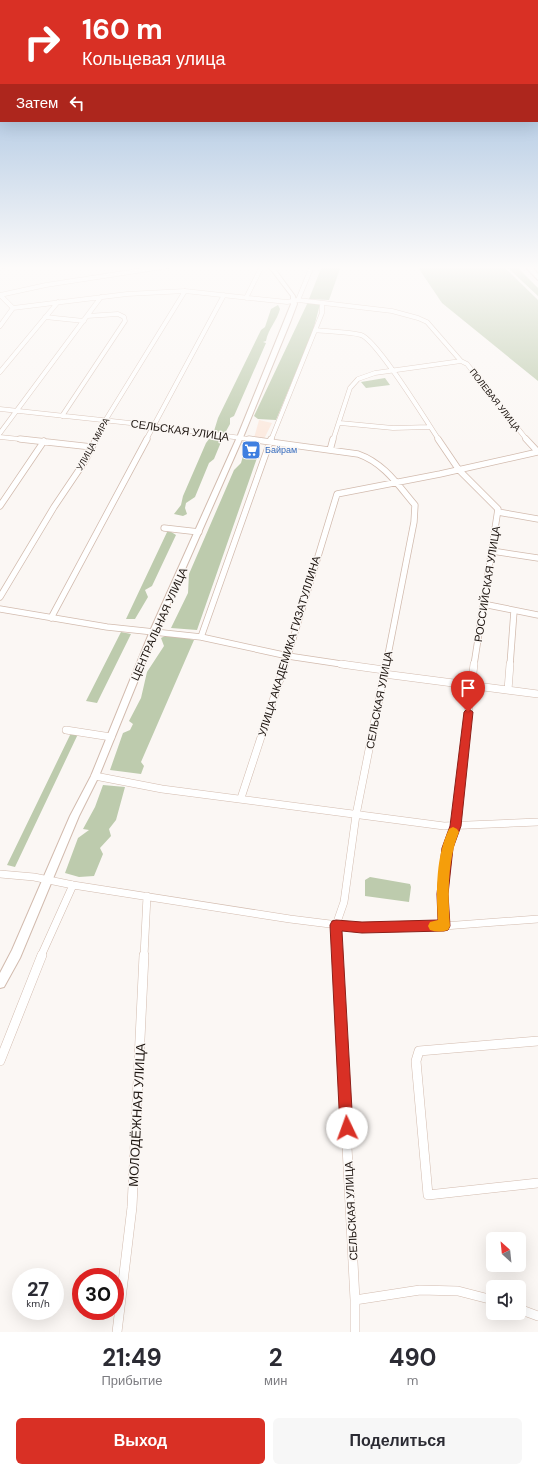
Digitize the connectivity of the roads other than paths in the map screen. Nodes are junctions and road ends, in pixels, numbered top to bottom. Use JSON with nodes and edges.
{"nodes":[{"id":1,"x":35,"y":328,"type":"edge"},
{"id":2,"x":79,"y":328,"type":"edge"},
{"id":3,"x":120,"y":328,"type":"edge"},
{"id":4,"x":162,"y":328,"type":"edge"},
{"id":5,"x":206,"y":328,"type":"edge"},
{"id":6,"x":285,"y":328,"type":"edge"},
{"id":7,"x":432,"y":328,"type":"edge"},
{"id":8,"x":315,"y":330,"type":"joint"},
{"id":9,"x":461,"y":361,"type":"junction"},
{"id":10,"x":392,"y":371,"type":"junction"},
{"id":11,"x":0,"y":372,"type":"edge"},
{"id":12,"x":0,"y":409,"type":"edge"},
{"id":13,"x":16,"y":411,"type":"junction"},
{"id":14,"x":62,"y":416,"type":"junction"},
{"id":15,"x":105,"y":421,"type":"junction"},
{"id":16,"x":340,"y":423,"type":"junction"},
{"id":17,"x":154,"y":427,"type":"junction"},
{"id":18,"x":430,"y":427,"type":"junction"},
{"id":19,"x":0,"y":433,"type":"edge"},
{"id":20,"x":0,"y":436,"type":"edge"},
{"id":21,"x":239,"y":438,"type":"junction"},
{"id":22,"x":44,"y":441,"type":"junction"},
{"id":23,"x":270,"y":442,"type":"junction"},
{"id":24,"x":92,"y":447,"type":"junction"},
{"id":25,"x":330,"y":450,"type":"junction"},
{"id":26,"x":538,"y":452,"type":"edge"},
{"id":27,"x":459,"y":470,"type":"junction"},
{"id":28,"x":396,"y":482,"type":"junction"},
{"id":29,"x":0,"y":506,"type":"edge"},
{"id":30,"x":498,"y":512,"type":"junction"},
{"id":31,"x":538,"y":519,"type":"edge"},
{"id":32,"x":164,"y":528,"type":"dead end"},
{"id":33,"x":199,"y":532,"type":"junction"},
{"id":34,"x":492,"y":551,"type":"junction"},
{"id":35,"x":538,"y":558,"type":"edge"},
{"id":36,"x":0,"y":597,"type":"edge"},
{"id":37,"x":483,"y":604,"type":"junction"},
{"id":38,"x":0,"y":609,"type":"edge"},
{"id":39,"x":514,"y":610,"type":"junction"},
{"id":40,"x":538,"y":615,"type":"edge"},
{"id":41,"x":51,"y":618,"type":"junction"},
{"id":42,"x":154,"y":630,"type":"junction"},
{"id":43,"x":201,"y":638,"type":"junction"},
{"id":44,"x":288,"y":656,"type":"junction"},
{"id":45,"x":384,"y":672,"type":"junction"},
{"id":46,"x":471,"y":685,"type":"junction"},
{"id":47,"x":508,"y":690,"type":"junction"},
{"id":48,"x":538,"y":694,"type":"edge"},
{"id":49,"x":66,"y":730,"type":"dead end"},
{"id":50,"x":111,"y":737,"type":"junction"},
{"id":51,"x":95,"y":776,"type":"junction"},
{"id":52,"x":241,"y":798,"type":"junction"},
{"id":53,"x":356,"y":815,"type":"junction"},
{"id":54,"x":538,"y":822,"type":"edge"},
{"id":55,"x":456,"y":826,"type":"junction"},
{"id":56,"x":0,"y":874,"type":"edge"},
{"id":57,"x":48,"y":880,"type":"junction"},
{"id":58,"x":73,"y":885,"type":"junction"},
{"id":59,"x":147,"y":896,"type":"junction"},
{"id":60,"x":538,"y":919,"type":"edge"},
{"id":61,"x":336,"y":925,"type":"junction"},
{"id":62,"x":444,"y":926,"type":"junction"},
{"id":63,"x":0,"y":983,"type":"edge"},
{"id":64,"x":538,"y":1041,"type":"edge"},
{"id":65,"x":0,"y":1061,"type":"edge"},
{"id":66,"x":538,"y":1184,"type":"edge"},
{"id":67,"x":486,"y":1298,"type":"edge"},
{"id":68,"x":356,"y":1300,"type":"junction"},
{"id":69,"x":526,"y":1312,"type":"edge"},
{"id":70,"x":538,"y":1316,"type":"edge"},
{"id":71,"x":117,"y":1332,"type":"edge"},
{"id":72,"x":355,"y":1332,"type":"edge"}],
"edges":[{"from":1,"to":11,"type":"street"},
{"from":2,"to":13,"type":"street"},
{"from":3,"to":14,"type":"street"},
{"from":4,"to":15,"type":"street","name":"УЛИЦА МИРА"},
{"from":5,"to":17,"type":"street"},
{"from":6,"to":21,"type":"street","name":"ЦЕНТРАЛЬНАЯ УЛИЦА"},
{"from":7,"to":9,"type":"street","name":"ПОЛЕВАЯ УЛИЦА"},
{"from":8,"to":10,"type":"street","name":"РОССИЙСКАЯ УЛИЦА"},
{"from":8,"to":23,"type":"street"},
{"from":9,"to":10,"type":"street"},
{"from":9,"to":26,"type":"street","name":"ПОЛЕВАЯ УЛИЦА"},
{"from":10,"to":16,"type":"street"},
{"from":10,"to":18,"type":"street","name":"РОССИЙСКАЯ УЛИЦА"},
{"from":12,"to":13,"type":"street","name":"СЕЛЬСКАЯ УЛИЦА"},
{"from":13,"to":14,"type":"street","name":"СЕЛЬСКАЯ УЛИЦА"},
{"from":13,"to":19,"type":"street"},
{"from":14,"to":15,"type":"street","name":"СЕЛЬСКАЯ УЛИЦА"},
{"from":15,"to":17,"type":"street","name":"СЕЛЬСКАЯ УЛИЦА"},
{"from":15,"to":24,"type":"street","name":"УЛИЦА МИРА"},
{"from":16,"to":18,"type":"street"},
{"from":16,"to":25,"type":"street"},
{"from":17,"to":21,"type":"street","name":"СЕЛЬСКАЯ УЛИЦА"},
{"from":17,"to":41,"type":"street"},
{"from":18,"to":27,"type":"street","name":"РОССИЙСКАЯ УЛИЦА"},
{"from":20,"to":22,"type":"street"},
{"from":21,"to":23,"type":"street","name":"СЕЛЬСКАЯ УЛИЦА"},
{"from":21,"to":33,"type":"street","name":"ЦЕНТРАЛЬНАЯ УЛИЦА"},
{"from":22,"to":24,"type":"street"},
{"from":22,"to":29,"type":"street"},
{"from":23,"to":25,"type":"street","name":"СЕЛЬСКАЯ УЛИЦА"},
{"from":23,"to":43,"type":"street"},
{"from":24,"to":36,"type":"street","name":"УЛИЦА МИРА"},
{"from":25,"to":28,"type":"street","name":"СЕЛЬСКАЯ УЛИЦА"},
{"from":26,"to":27,"type":"street"},
{"from":27,"to":28,"type":"street"},
{"from":27,"to":30,"type":"street","name":"РОССИЙСКАЯ УЛИЦА"},
{"from":28,"to":44,"type":"street","name":"УЛИЦА АКАДЕМИКА ГИЗАТУЛЛИНА"},
{"from":28,"to":45,"type":"street","name":"СЕЛЬСКАЯ УЛИЦА"},
{"from":30,"to":31,"type":"street"},
{"from":30,"to":34,"type":"street","name":"РОССИЙСКАЯ УЛИЦА"},
{"from":32,"to":33,"type":"street"},
{"from":33,"to":42,"type":"street","name":"ЦЕНТРАЛЬНАЯ УЛИЦА"},
{"from":34,"to":35,"type":"street"},
{"from":34,"to":37,"type":"street","name":"РОССИЙСКАЯ УЛИЦА"},
{"from":37,"to":39,"type":"street"},
{"from":37,"to":46,"type":"street","name":"РОССИЙСКАЯ УЛИЦА"},
{"from":38,"to":41,"type":"street"},
{"from":39,"to":40,"type":"street"},
{"from":39,"to":47,"type":"street"},
{"from":41,"to":42,"type":"street"},
{"from":42,"to":43,"type":"street"},
{"from":42,"to":50,"type":"street","name":"ЦЕНТРАЛЬНАЯ УЛИЦА"},
{"from":43,"to":44,"type":"street"},
{"from":44,"to":45,"type":"street"},
{"from":44,"to":52,"type":"street","name":"УЛИЦА АКАДЕМИКА ГИЗАТУЛЛИНА"},
{"from":45,"to":46,"type":"street"},
{"from":45,"to":53,"type":"street","name":"СЕЛЬСКАЯ УЛИЦА"},
{"from":46,"to":47,"type":"street"},
{"from":46,"to":55,"type":"street","name":"РОССИЙСКАЯ УЛИЦА"},
{"from":47,"to":48,"type":"street"},
{"from":49,"to":50,"type":"street"},
{"from":50,"to":51,"type":"street","name":"ЦЕНТРАЛЬНАЯ УЛИЦА"},
{"from":51,"to":52,"type":"street"},
{"from":51,"to":57,"type":"street","name":"ЦЕНТРАЛЬНАЯ УЛИЦА"},
{"from":52,"to":53,"type":"street"},
{"from":53,"to":55,"type":"street"},
{"from":53,"to":61,"type":"street","name":"СЕЛЬСКАЯ УЛИЦА"},
{"from":54,"to":55,"type":"street"},
{"from":55,"to":62,"type":"street","name":"РОССИЙСКАЯ УЛИЦА"},
{"from":56,"to":57,"type":"street"},
{"from":57,"to":58,"type":"street"},
{"from":57,"to":63,"type":"street","name":"ЦЕНТРАЛЬНАЯ УЛИЦА"},
{"from":58,"to":59,"type":"street"},
{"from":58,"to":65,"type":"street"},
{"from":59,"to":61,"type":"street"},
{"from":59,"to":71,"type":"street","name":"МОЛОДЁЖНАЯ УЛИЦА"},
{"from":60,"to":62,"type":"street"},
{"from":61,"to":62,"type":"street"},
{"from":61,"to":68,"type":"street","name":"СЕЛЬСКАЯ УЛИЦА"},
{"from":64,"to":66,"type":"street"},
{"from":67,"to":68,"type":"street"},
{"from":68,"to":72,"type":"street","name":"СЕЛЬСКАЯ УЛИЦА"},
{"from":69,"to":70,"type":"street"}]}
